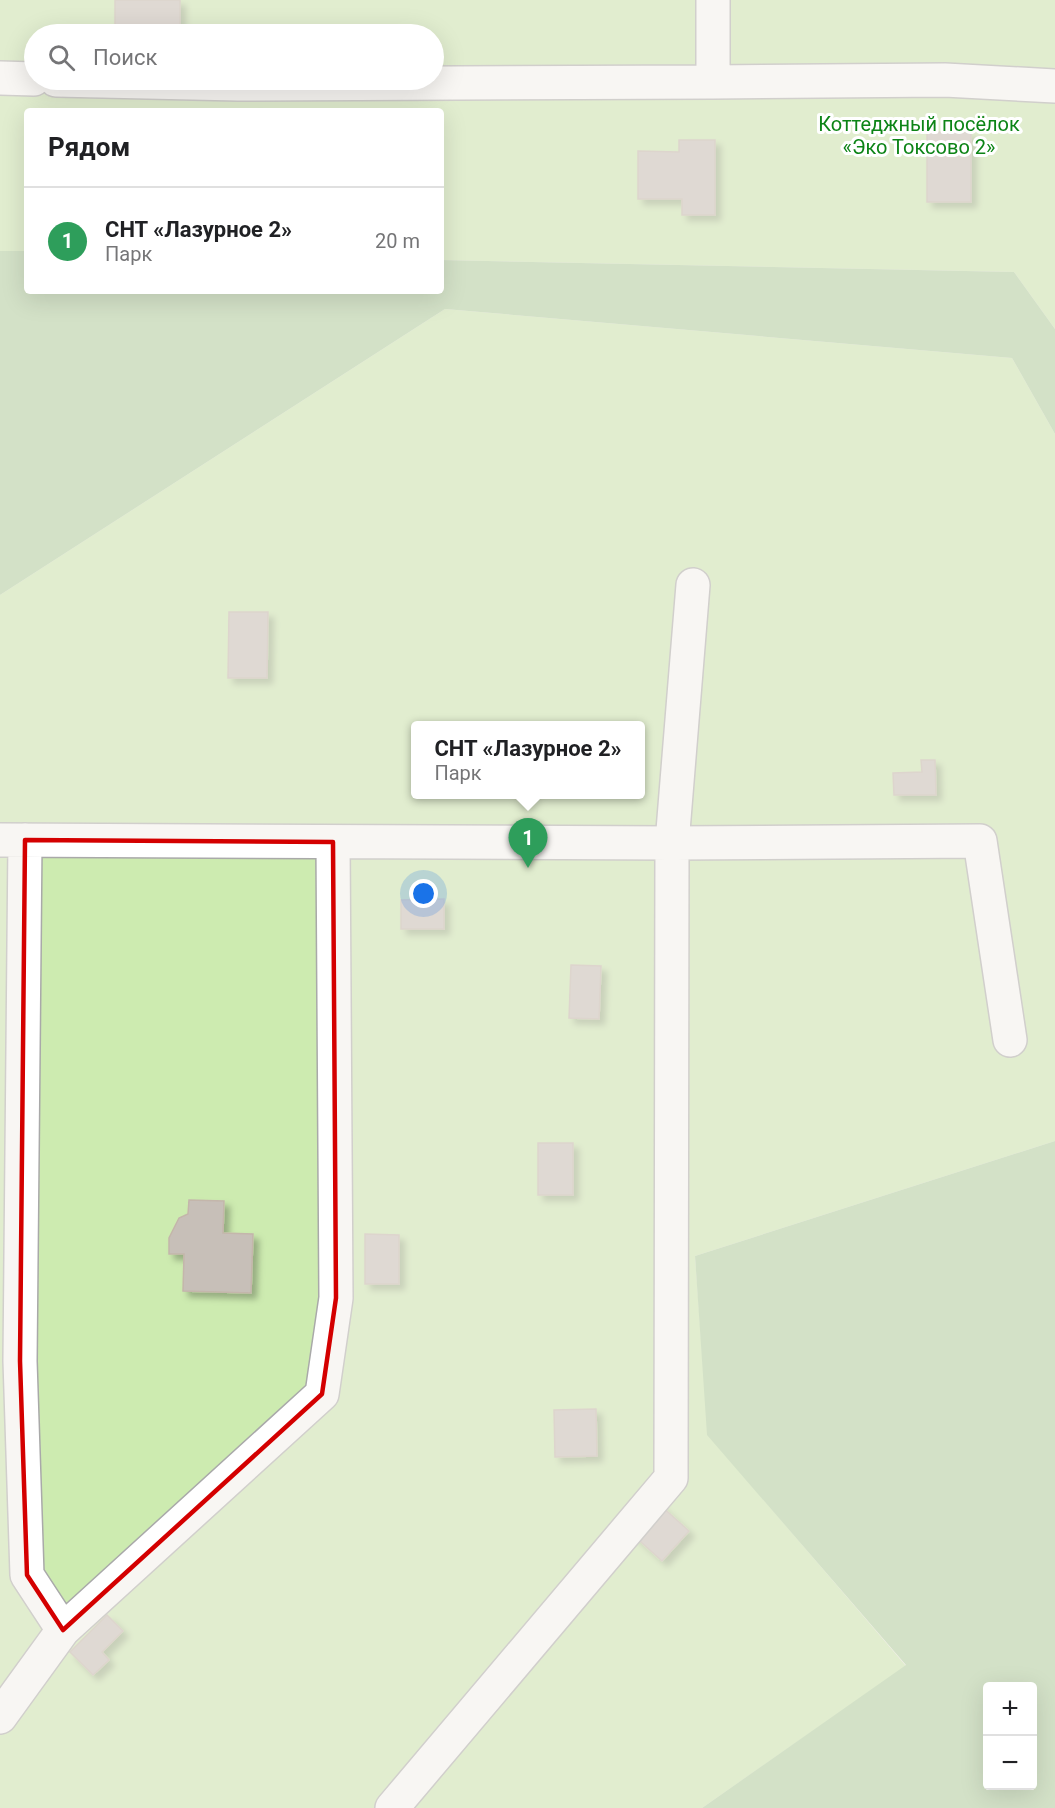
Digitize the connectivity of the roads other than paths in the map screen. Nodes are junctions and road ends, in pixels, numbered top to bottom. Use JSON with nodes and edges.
{"nodes":[{"id":1,"x":713,"y":0,"type":"edge"},
{"id":2,"x":0,"y":78,"type":"edge"},
{"id":3,"x":24,"y":79,"type":"edge"},
{"id":4,"x":713,"y":82,"type":"junction"},
{"id":5,"x":444,"y":83,"type":"edge"},
{"id":6,"x":1055,"y":86,"type":"edge"},
{"id":7,"x":693,"y":585,"type":"dead end"},
{"id":8,"x":12,"y":840,"type":"edge"},
{"id":9,"x":333,"y":842,"type":"junction"},
{"id":10,"x":672,"y":843,"type":"junction"},
{"id":11,"x":1010,"y":1040,"type":"dead end"},
{"id":12,"x":63,"y":1630,"type":"junction"},
{"id":13,"x":0,"y":1717,"type":"edge"},
{"id":14,"x":392,"y":1808,"type":"edge"}],
"edges":[{"from":1,"to":4,"type":"street"},
{"from":2,"to":3,"type":"street"},
{"from":4,"to":5,"type":"street"},
{"from":4,"to":6,"type":"street"},
{"from":7,"to":10,"type":"street"},
{"from":8,"to":9,"type":"street"},
{"from":8,"to":12,"type":"street"},
{"from":9,"to":10,"type":"street"},
{"from":9,"to":12,"type":"street"},
{"from":10,"to":11,"type":"street"},
{"from":10,"to":14,"type":"street"},
{"from":12,"to":13,"type":"street"}]}
